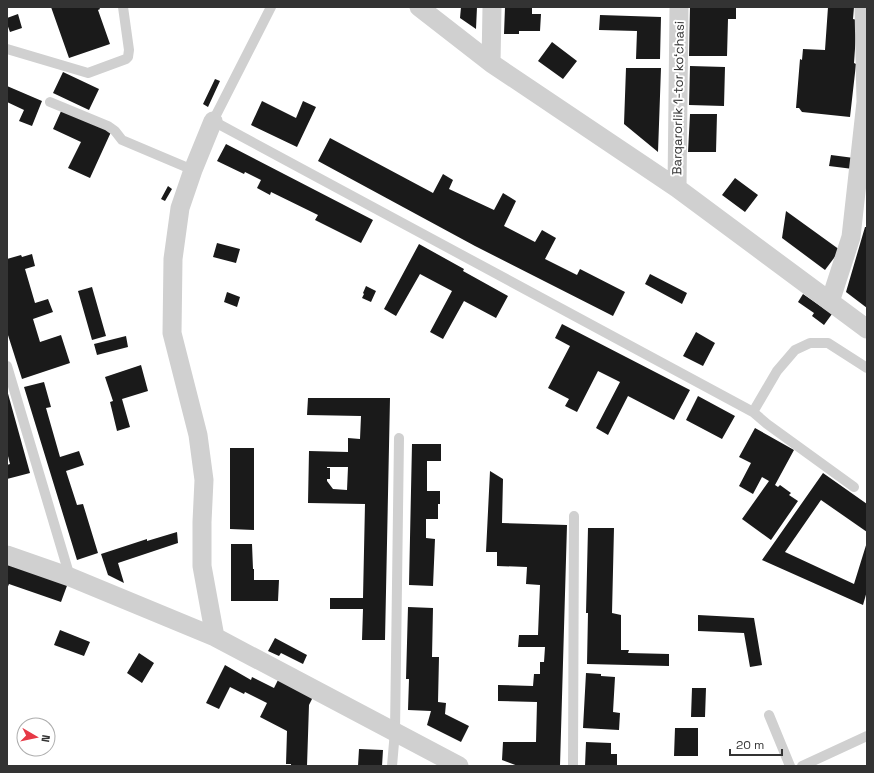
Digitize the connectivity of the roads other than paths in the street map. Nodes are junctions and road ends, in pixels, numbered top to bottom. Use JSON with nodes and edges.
{"nodes":[{"id":1,"x":123,"y":7,"type":"edge"},
{"id":2,"x":271,"y":7,"type":"edge"},
{"id":3,"x":419,"y":7,"type":"edge"},
{"id":4,"x":492,"y":7,"type":"edge"},
{"id":5,"x":679,"y":7,"type":"edge"},
{"id":6,"x":864,"y":7,"type":"edge"},
{"id":7,"x":7,"y":48,"type":"edge"},
{"id":8,"x":490,"y":63,"type":"junction"},
{"id":9,"x":50,"y":102,"type":"dead end"},
{"id":10,"x":213,"y":121,"type":"junction"},
{"id":11,"x":193,"y":170,"type":"junction"},
{"id":12,"x":677,"y":188,"type":"junction"},
{"id":13,"x":830,"y":302,"type":"junction"},
{"id":14,"x":867,"y":329,"type":"edge"},
{"id":15,"x":7,"y":366,"type":"edge"},
{"id":16,"x":867,"y":368,"type":"edge"},
{"id":17,"x":754,"y":412,"type":"junction"},
{"id":18,"x":399,"y":438,"type":"dead end"},
{"id":19,"x":854,"y":487,"type":"dead end"},
{"id":20,"x":574,"y":516,"type":"dead end"},
{"id":21,"x":7,"y":554,"type":"edge"},
{"id":22,"x":70,"y":577,"type":"junction"},
{"id":23,"x":215,"y":637,"type":"junction"},
{"id":24,"x":769,"y":714,"type":"dead end"},
{"id":25,"x":395,"y":732,"type":"junction"},
{"id":26,"x":867,"y":736,"type":"edge"},
{"id":27,"x":392,"y":766,"type":"edge"},
{"id":28,"x":459,"y":766,"type":"edge"},
{"id":29,"x":573,"y":766,"type":"edge"},
{"id":30,"x":790,"y":766,"type":"edge"},
{"id":31,"x":802,"y":766,"type":"edge"}],
"edges":[{"from":1,"to":7,"type":"lane"},
{"from":2,"to":10,"type":"lane"},
{"from":3,"to":8,"type":"street"},
{"from":4,"to":8,"type":"street"},
{"from":5,"to":12,"type":"street","name":"Barqarorlik 1-tor koʻchasi"},
{"from":6,"to":13,"type":"street"},
{"from":8,"to":12,"type":"street"},
{"from":9,"to":11,"type":"lane"},
{"from":10,"to":11,"type":"street"},
{"from":10,"to":17,"type":"lane"},
{"from":11,"to":23,"type":"street"},
{"from":12,"to":13,"type":"street"},
{"from":13,"to":14,"type":"street"},
{"from":15,"to":22,"type":"lane"},
{"from":16,"to":17,"type":"lane"},
{"from":17,"to":19,"type":"lane"},
{"from":18,"to":25,"type":"lane"},
{"from":20,"to":29,"type":"lane"},
{"from":21,"to":22,"type":"street"},
{"from":22,"to":23,"type":"street"},
{"from":23,"to":25,"type":"street"},
{"from":24,"to":30,"type":"lane"},
{"from":25,"to":27,"type":"lane"},
{"from":25,"to":28,"type":"street"},
{"from":26,"to":31,"type":"lane"}]}
